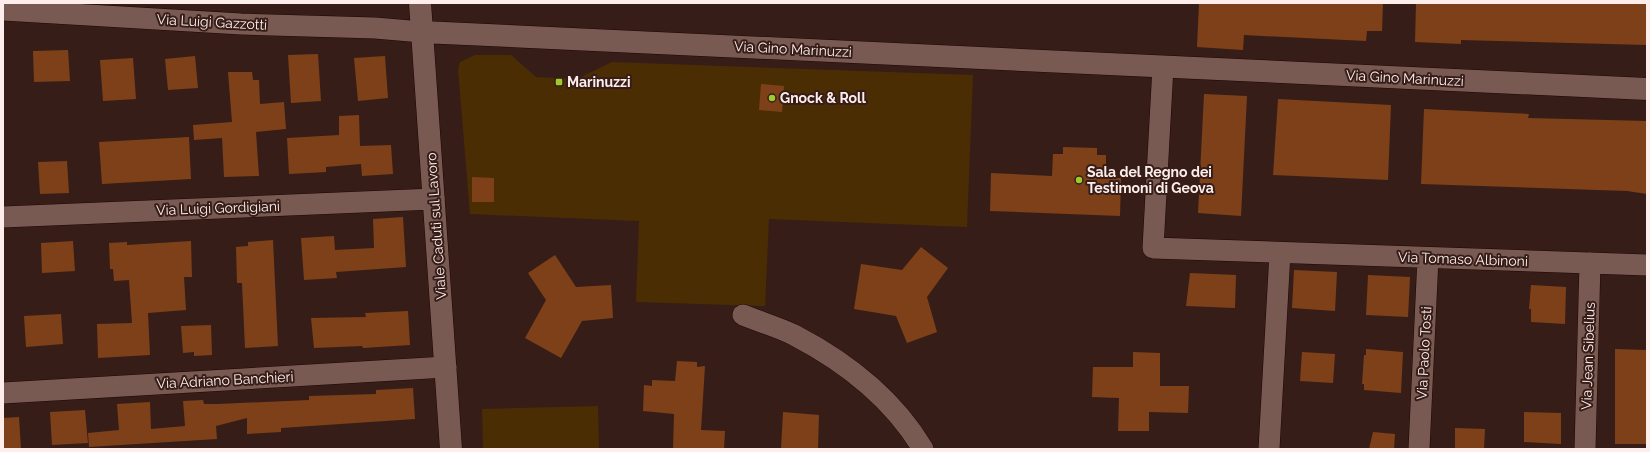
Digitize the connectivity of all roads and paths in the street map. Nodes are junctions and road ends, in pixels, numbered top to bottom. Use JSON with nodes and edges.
{"nodes":[{"id":1,"x":420,"y":3,"type":"edge"},
{"id":2,"x":3,"y":10,"type":"edge"},
{"id":3,"x":422,"y":32,"type":"junction"},
{"id":4,"x":1163,"y":67,"type":"junction"},
{"id":5,"x":1647,"y":90,"type":"edge"},
{"id":6,"x":434,"y":199,"type":"junction"},
{"id":7,"x":3,"y":217,"type":"edge"},
{"id":8,"x":1280,"y":253,"type":"junction"},
{"id":9,"x":1428,"y":258,"type":"junction"},
{"id":10,"x":1590,"y":263,"type":"junction"},
{"id":11,"x":1647,"y":265,"type":"edge"},
{"id":12,"x":743,"y":315,"type":"dead end"},
{"id":13,"x":446,"y":367,"type":"junction"},
{"id":14,"x":3,"y":393,"type":"edge"},
{"id":15,"x":451,"y":449,"type":"edge"},
{"id":16,"x":923,"y":449,"type":"edge"},
{"id":17,"x":1269,"y":449,"type":"edge"},
{"id":18,"x":1419,"y":449,"type":"edge"},
{"id":19,"x":1586,"y":449,"type":"edge"}],
"edges":[{"from":1,"to":3,"type":"street","name":"Viale Caduti sul Lavoro"},
{"from":2,"to":3,"type":"street","name":"Via Luigi Gazzotti"},
{"from":3,"to":4,"type":"street","name":"Via Gino Marinuzzi"},
{"from":3,"to":6,"type":"street","name":"Viale Caduti sul Lavoro"},
{"from":4,"to":5,"type":"street","name":"Via Gino Marinuzzi"},
{"from":4,"to":8,"type":"street","name":"Via Tomaso Albinoni"},
{"from":6,"to":7,"type":"street","name":"Via Luigi Gordigiani"},
{"from":6,"to":13,"type":"street","name":"Viale Caduti sul Lavoro"},
{"from":8,"to":9,"type":"street","name":"Via Tomaso Albinoni"},
{"from":8,"to":17,"type":"street"},
{"from":9,"to":10,"type":"street","name":"Via Tomaso Albinoni"},
{"from":9,"to":18,"type":"street","name":"Via Paolo Tosti"},
{"from":10,"to":11,"type":"street","name":"Via Tomaso Albinoni"},
{"from":10,"to":19,"type":"street","name":"Via Jean Sibelius"},
{"from":12,"to":16,"type":"street"},
{"from":13,"to":14,"type":"street","name":"Via Adriano Banchieri"},
{"from":13,"to":15,"type":"street","name":"Viale Caduti sul Lavoro"}]}
